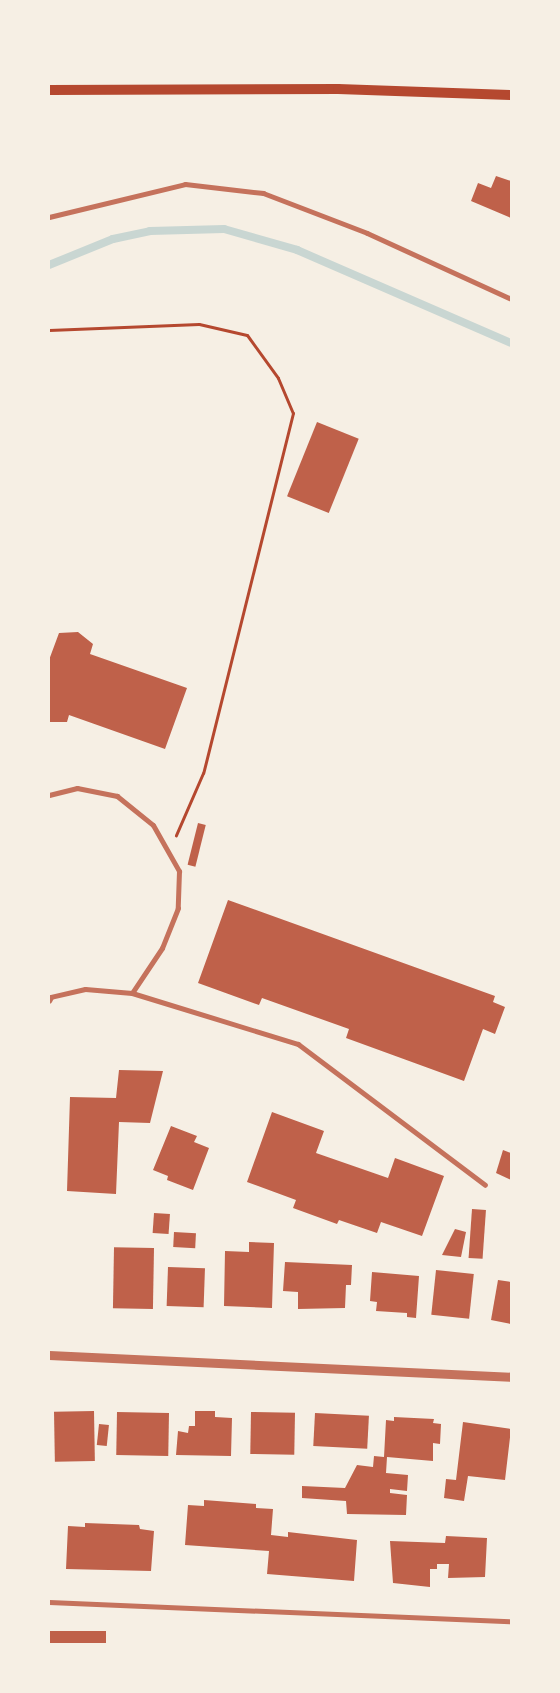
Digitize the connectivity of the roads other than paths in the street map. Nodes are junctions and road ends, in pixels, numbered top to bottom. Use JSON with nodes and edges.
{"nodes":[{"id":1,"x":49,"y":90,"type":"edge"},
{"id":2,"x":511,"y":96,"type":"edge"},
{"id":3,"x":49,"y":217,"type":"edge"},
{"id":4,"x":511,"y":299,"type":"edge"},
{"id":5,"x":49,"y":795,"type":"edge"},
{"id":6,"x":132,"y":993,"type":"junction"},
{"id":7,"x":49,"y":1001,"type":"edge"},
{"id":8,"x":485,"y":1185,"type":"dead end"},
{"id":9,"x":49,"y":1355,"type":"edge"},
{"id":10,"x":511,"y":1377,"type":"edge"},
{"id":11,"x":49,"y":1602,"type":"edge"},
{"id":12,"x":511,"y":1622,"type":"edge"}],
"edges":[{"from":1,"to":2,"type":"main road"},
{"from":3,"to":4,"type":"street"},
{"from":5,"to":6,"type":"street"},
{"from":6,"to":7,"type":"street"},
{"from":6,"to":8,"type":"street"},
{"from":9,"to":10,"type":"street"},
{"from":11,"to":12,"type":"street"}]}
